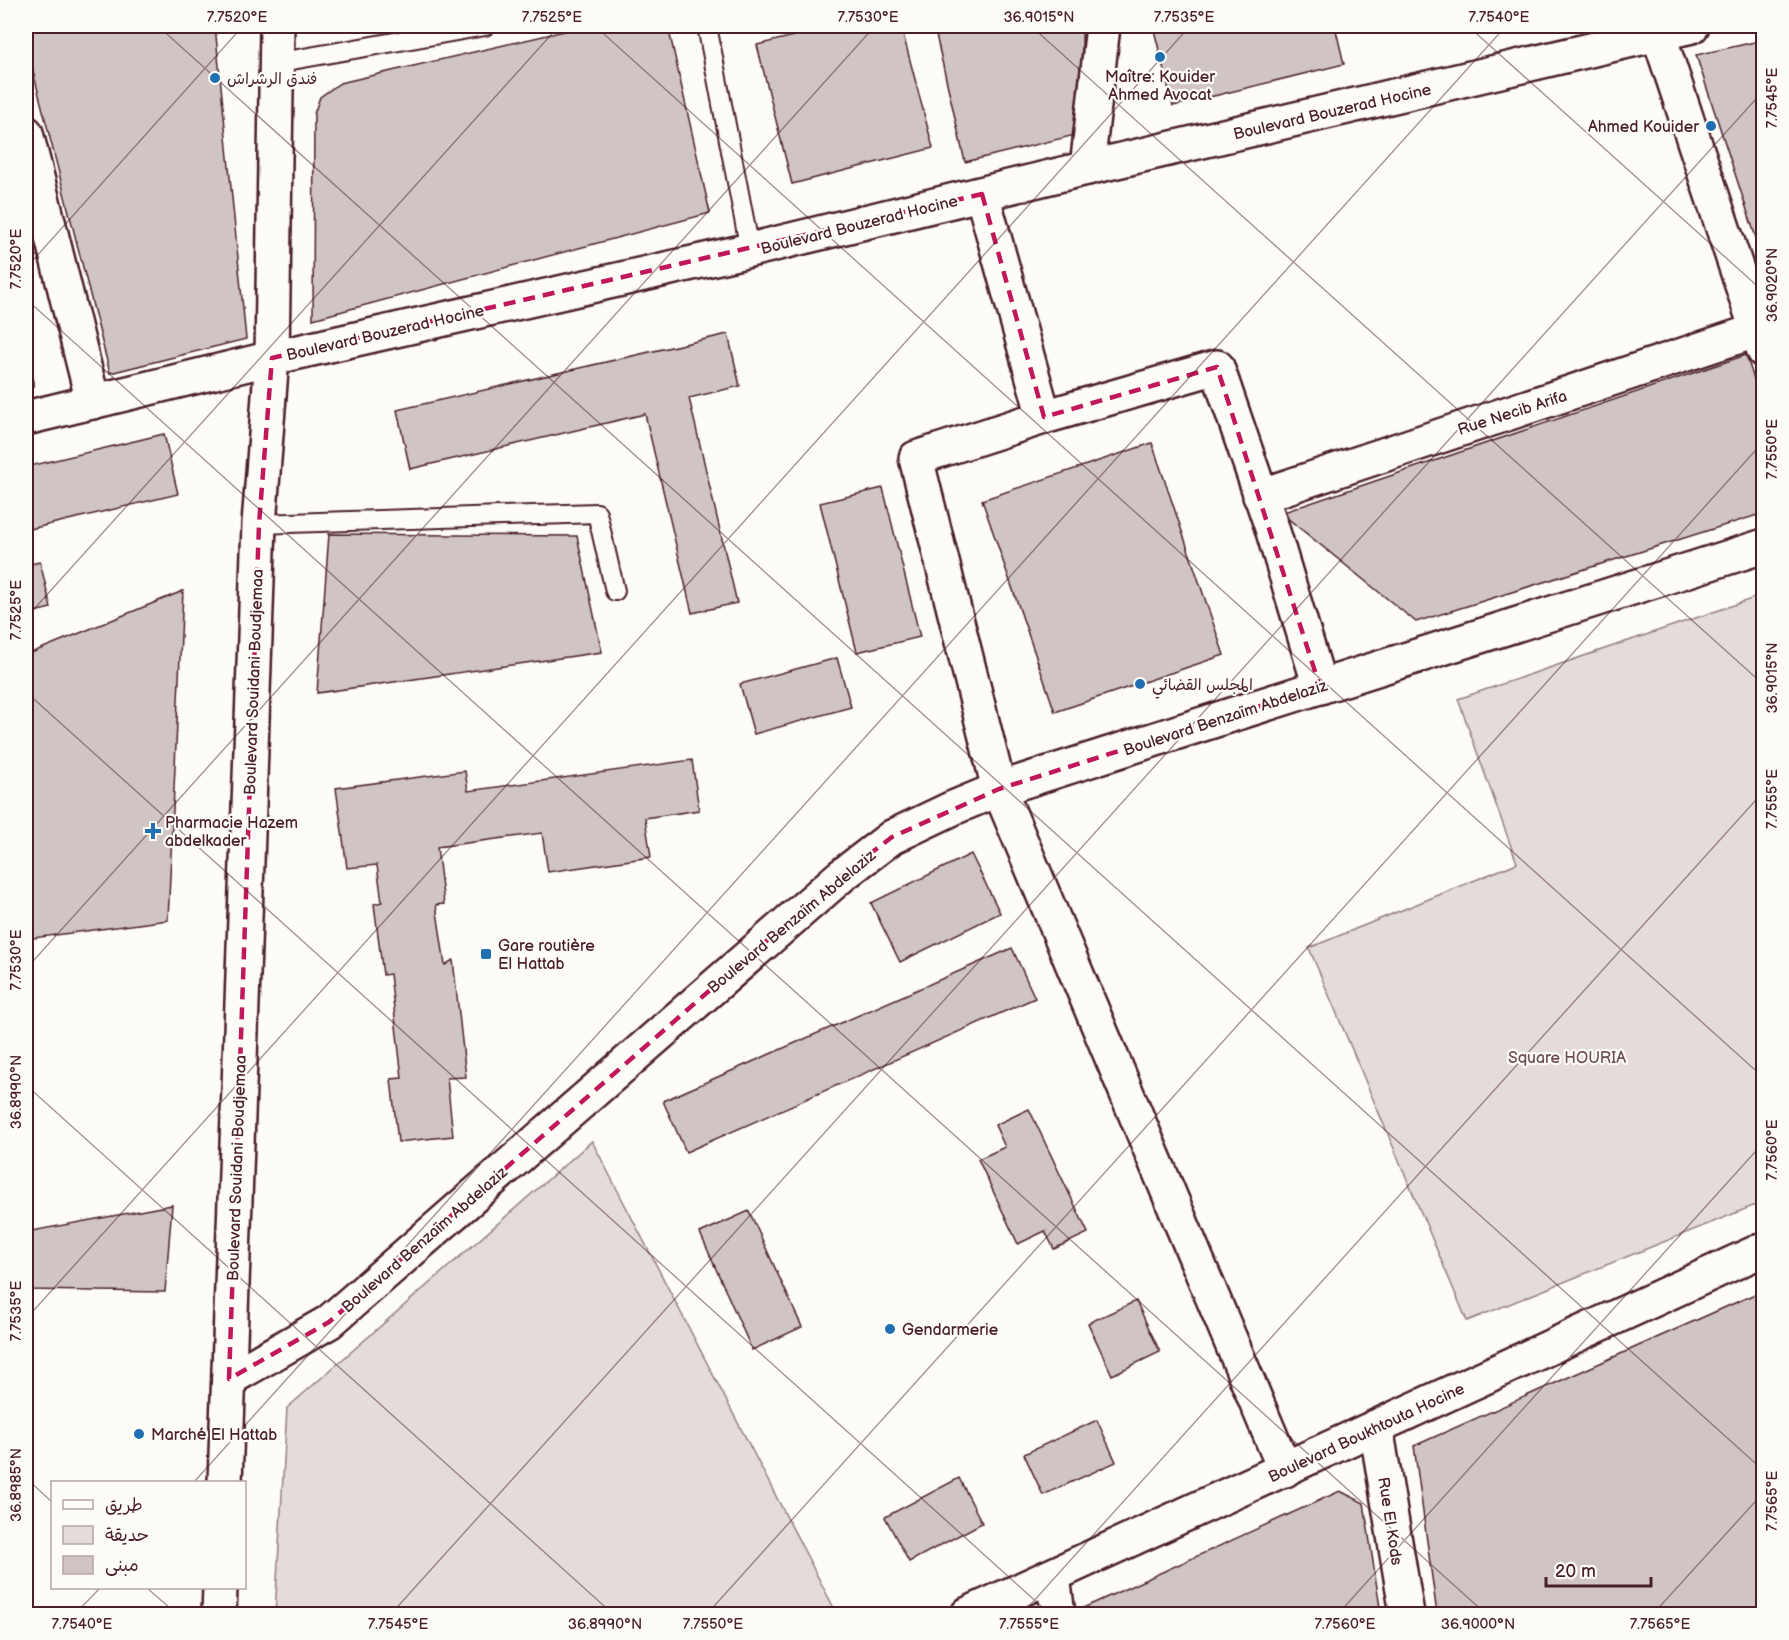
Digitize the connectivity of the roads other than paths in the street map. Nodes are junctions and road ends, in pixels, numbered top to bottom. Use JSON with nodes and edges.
{"nodes":[{"id":1,"x":277,"y":26,"type":"edge"},
{"id":2,"x":485,"y":26,"type":"edge"},
{"id":3,"x":707,"y":26,"type":"edge"},
{"id":4,"x":1103,"y":26,"type":"edge"},
{"id":5,"x":1692,"y":26,"type":"edge"},
{"id":6,"x":1658,"y":33,"type":"junction"},
{"id":7,"x":276,"y":63,"type":"junction"},
{"id":8,"x":26,"y":133,"type":"edge"},
{"id":9,"x":1086,"y":168,"type":"junction"},
{"id":10,"x":982,"y":194,"type":"junction"},
{"id":11,"x":750,"y":250,"type":"junction"},
{"id":12,"x":1761,"y":336,"type":"edge"},
{"id":13,"x":272,"y":358,"type":"junction"},
{"id":14,"x":93,"y":402,"type":"junction"},
{"id":15,"x":1044,"y":417,"type":"junction"},
{"id":16,"x":26,"y":418,"type":"edge"},
{"id":17,"x":1260,"y":496,"type":"junction"},
{"id":18,"x":259,"y":524,"type":"junction"},
{"id":19,"x":1764,"y":546,"type":"edge"},
{"id":20,"x":615,"y":591,"type":"dead end"},
{"id":21,"x":1320,"y":687,"type":"junction"},
{"id":22,"x":999,"y":789,"type":"junction"},
{"id":23,"x":1764,"y":1249,"type":"edge"},
{"id":24,"x":229,"y":1379,"type":"junction"},
{"id":25,"x":1376,"y":1426,"type":"junction"},
{"id":26,"x":1285,"y":1470,"type":"junction"},
{"id":27,"x":225,"y":1481,"type":"edge"},
{"id":28,"x":1053,"y":1577,"type":"junction"},
{"id":29,"x":220,"y":1589,"type":"edge"},
{"id":30,"x":219,"y":1614,"type":"edge"},
{"id":31,"x":968,"y":1614,"type":"edge"},
{"id":32,"x":1058,"y":1614,"type":"edge"},
{"id":33,"x":1407,"y":1614,"type":"edge"}],
"edges":[{"from":1,"to":7,"type":"street","name":"Boulevard Souidani Boudjemaa"},
{"from":2,"to":7,"type":"lane"},
{"from":3,"to":11,"type":"lane"},
{"from":4,"to":9,"type":"street"},
{"from":5,"to":6,"type":"street","name":"Boulevard Bouzerad Hocine"},
{"from":6,"to":9,"type":"street","name":"Boulevard Bouzerad Hocine"},
{"from":6,"to":12,"type":"street"},
{"from":7,"to":13,"type":"street","name":"Boulevard Souidani Boudjemaa"},
{"from":8,"to":14,"type":"street"},
{"from":9,"to":10,"type":"street","name":"Boulevard Bouzerad Hocine"},
{"from":10,"to":11,"type":"street","name":"Boulevard Bouzerad Hocine"},
{"from":10,"to":15,"type":"street"},
{"from":11,"to":13,"type":"street","name":"Boulevard Bouzerad Hocine"},
{"from":12,"to":17,"type":"street","name":"Rue Necib Arifa"},
{"from":13,"to":14,"type":"street","name":"Boulevard Bouzerad Hocine"},
{"from":13,"to":18,"type":"street","name":"Boulevard Souidani Boudjemaa"},
{"from":14,"to":16,"type":"street","name":"Boulevard Bouzerad Hocine"},
{"from":15,"to":17,"type":"street"},
{"from":15,"to":22,"type":"street"},
{"from":17,"to":21,"type":"street"},
{"from":18,"to":20,"type":"lane"},
{"from":18,"to":24,"type":"street","name":"Boulevard Souidani Boudjemaa"},
{"from":19,"to":21,"type":"street","name":"Boulevard Benzaïm Abdelaziz"},
{"from":21,"to":22,"type":"street","name":"Boulevard Benzaïm Abdelaziz"},
{"from":22,"to":24,"type":"street","name":"Boulevard Benzaïm Abdelaziz"},
{"from":22,"to":26,"type":"street"},
{"from":23,"to":25,"type":"street","name":"Boulevard Boukhtouta Hocine"},
{"from":24,"to":27,"type":"street","name":"Boulevard Souidani Boudjemaa"},
{"from":25,"to":26,"type":"street","name":"Boulevard Boukhtouta Hocine"},
{"from":25,"to":33,"type":"street","name":"Rue El Kods"},
{"from":26,"to":28,"type":"street","name":"Boulevard Boukhtouta Hocine"},
{"from":28,"to":31,"type":"street","name":"Boulevard Boukhtouta Hocine"},
{"from":28,"to":32,"type":"street"},
{"from":29,"to":30,"type":"street"}]}
